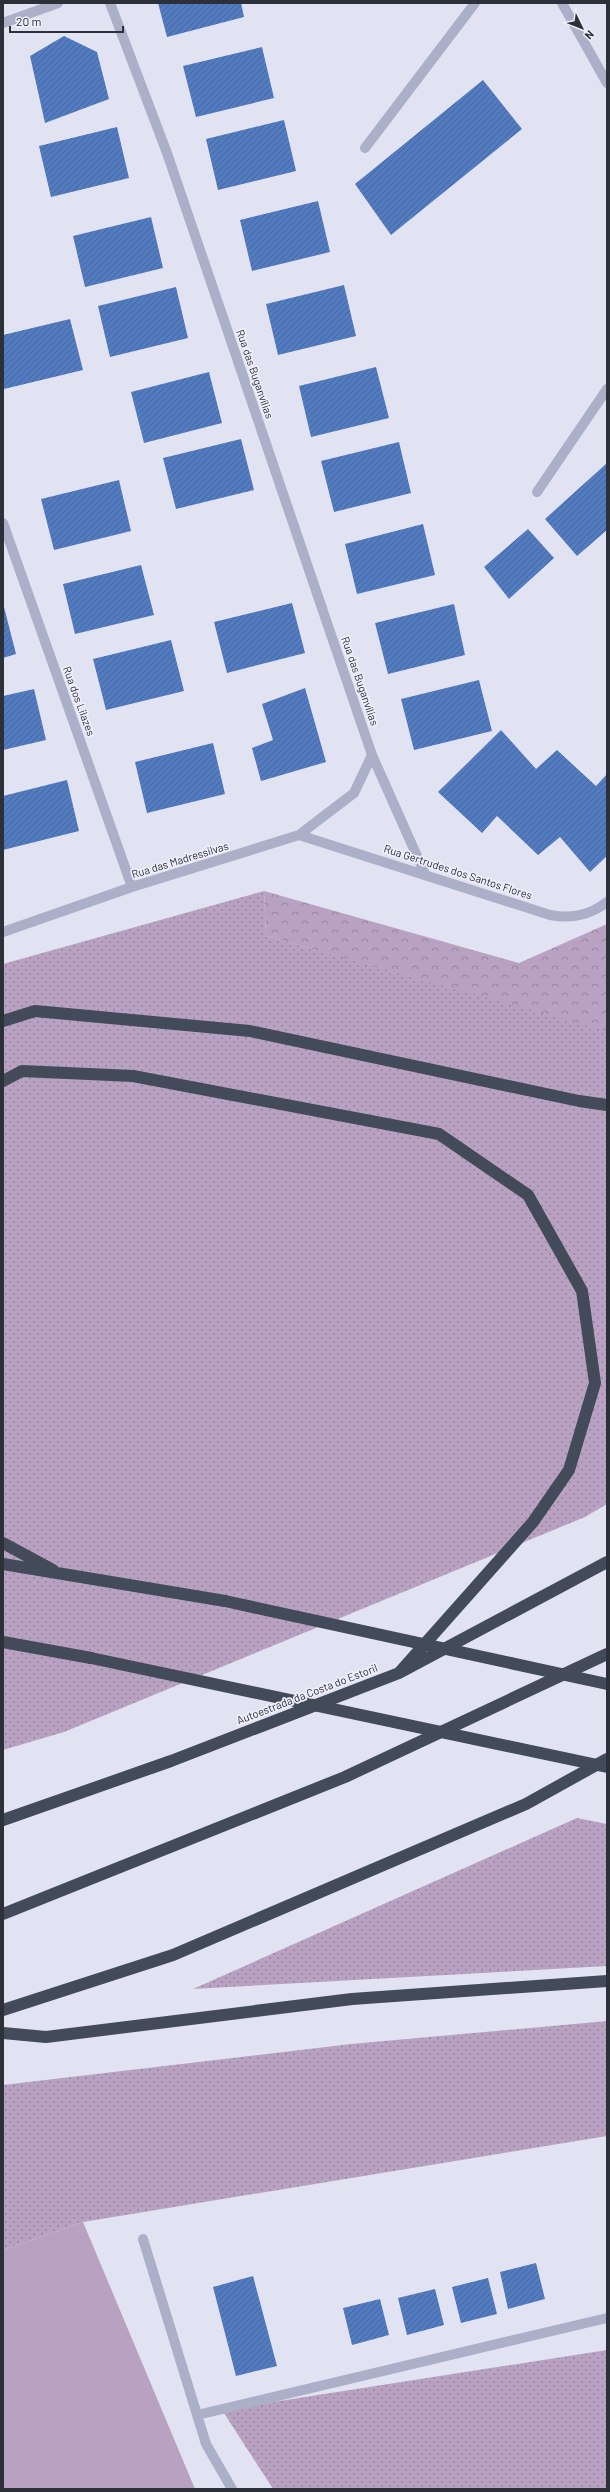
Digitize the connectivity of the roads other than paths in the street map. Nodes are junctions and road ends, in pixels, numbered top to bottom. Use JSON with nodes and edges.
{"nodes":[{"id":1,"x":58,"y":3,"type":"edge"},
{"id":2,"x":110,"y":3,"type":"edge"},
{"id":3,"x":475,"y":3,"type":"edge"},
{"id":4,"x":562,"y":3,"type":"edge"},
{"id":5,"x":3,"y":23,"type":"edge"},
{"id":6,"x":607,"y":83,"type":"edge"},
{"id":7,"x":366,"y":148,"type":"dead end"},
{"id":8,"x":607,"y":389,"type":"edge"},
{"id":9,"x":538,"y":492,"type":"dead end"},
{"id":10,"x":3,"y":523,"type":"edge"},
{"id":11,"x":372,"y":755,"type":"junction"},
{"id":12,"x":299,"y":835,"type":"junction"},
{"id":13,"x":425,"y":874,"type":"junction"},
{"id":14,"x":132,"y":887,"type":"junction"},
{"id":15,"x":607,"y":902,"type":"edge"},
{"id":16,"x":3,"y":932,"type":"edge"},
{"id":17,"x":3,"y":1021,"type":"edge"},
{"id":18,"x":3,"y":1081,"type":"edge"},
{"id":19,"x":607,"y":1105,"type":"edge"},
{"id":20,"x":3,"y":1543,"type":"edge"},
{"id":21,"x":607,"y":1562,"type":"edge"},
{"id":22,"x":3,"y":1564,"type":"edge"},
{"id":23,"x":63,"y":1575,"type":"junction"},
{"id":24,"x":3,"y":1642,"type":"edge"},
{"id":25,"x":607,"y":1654,"type":"edge"},
{"id":26,"x":399,"y":1673,"type":"junction"},
{"id":27,"x":607,"y":1684,"type":"edge"},
{"id":28,"x":607,"y":1759,"type":"edge"},
{"id":29,"x":607,"y":1767,"type":"edge"},
{"id":30,"x":3,"y":1820,"type":"edge"},
{"id":31,"x":3,"y":1914,"type":"edge"},
{"id":32,"x":607,"y":1982,"type":"edge"},
{"id":33,"x":3,"y":2010,"type":"edge"},
{"id":34,"x":3,"y":2033,"type":"edge"},
{"id":35,"x":143,"y":2240,"type":"dead end"},
{"id":36,"x":607,"y":2318,"type":"edge"},
{"id":37,"x":197,"y":2415,"type":"junction"},
{"id":38,"x":232,"y":2489,"type":"edge"}],
"edges":[{"from":1,"to":5,"type":"street"},
{"from":2,"to":11,"type":"street","name":"Rua das Buganvílias"},
{"from":3,"to":7,"type":"street"},
{"from":4,"to":6,"type":"street"},
{"from":8,"to":9,"type":"street"},
{"from":10,"to":14,"type":"street","name":"Rua dos Lilazes"},
{"from":11,"to":12,"type":"street","name":"Rua das Madressilvas"},
{"from":11,"to":13,"type":"street","name":"Rua das Buganvílias"},
{"from":12,"to":13,"type":"street","name":"Rua Gertrudes dos Santos Flores"},
{"from":12,"to":14,"type":"street","name":"Rua das Madressilvas"},
{"from":13,"to":15,"type":"street","name":"Rua Gertrudes dos Santos Flores"},
{"from":14,"to":16,"type":"street","name":"Rua das Madressilvas"},
{"from":17,"to":19,"type":"highway"},
{"from":18,"to":26,"type":"highway"},
{"from":20,"to":23,"type":"highway"},
{"from":21,"to":26,"type":"highway","name":"Autoestrada da Costa do Estoril"},
{"from":22,"to":23,"type":"highway"},
{"from":23,"to":27,"type":"highway","bridge":true},
{"from":24,"to":29,"type":"highway","bridge":true},
{"from":25,"to":31,"type":"highway"},
{"from":26,"to":30,"type":"highway","name":"Autoestrada da Costa do Estoril"},
{"from":28,"to":33,"type":"highway"},
{"from":32,"to":34,"type":"highway"},
{"from":35,"to":37,"type":"street"},
{"from":36,"to":37,"type":"street"},
{"from":37,"to":38,"type":"street"}]}
